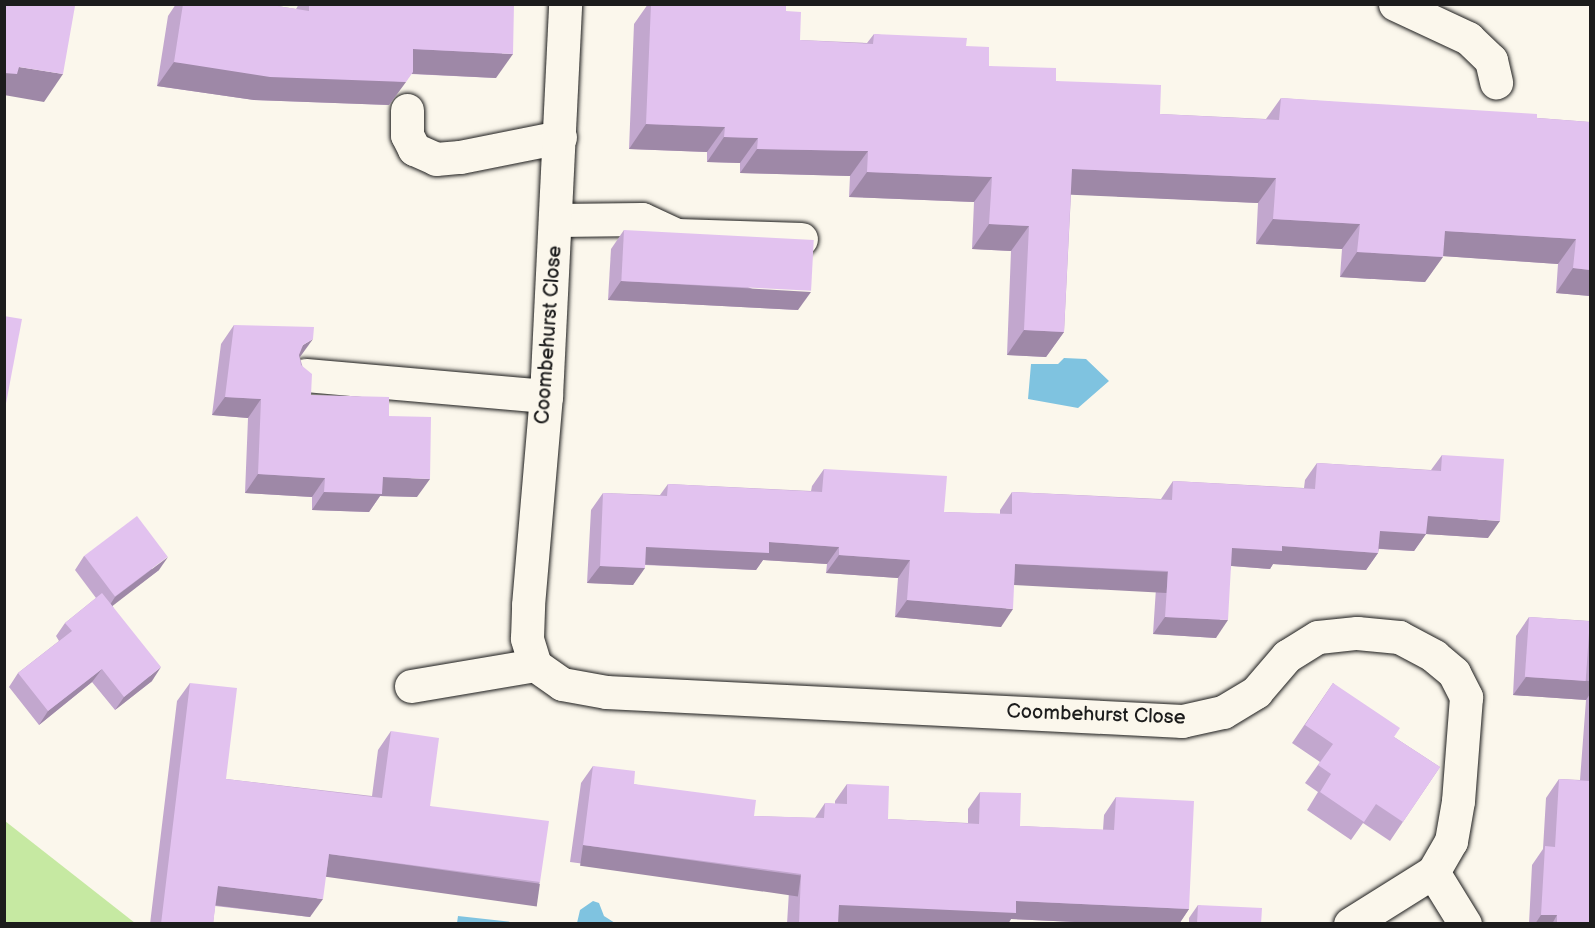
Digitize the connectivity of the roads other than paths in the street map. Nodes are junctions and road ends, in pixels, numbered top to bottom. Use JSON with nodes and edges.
{"nodes":[{"id":1,"x":565,"y":4,"type":"edge"},
{"id":2,"x":1395,"y":4,"type":"edge"},
{"id":3,"x":1496,"y":82,"type":"dead end"},
{"id":4,"x":407,"y":110,"type":"edge"},
{"id":5,"x":560,"y":137,"type":"junction"},
{"id":6,"x":556,"y":219,"type":"junction"},
{"id":7,"x":801,"y":239,"type":"edge"},
{"id":8,"x":305,"y":375,"type":"edge"},
{"id":9,"x":546,"y":396,"type":"junction"},
{"id":10,"x":534,"y":665,"type":"junction"},
{"id":11,"x":411,"y":686,"type":"dead end"},
{"id":12,"x":1433,"y":872,"type":"junction"},
{"id":13,"x":1350,"y":924,"type":"edge"},
{"id":14,"x":1465,"y":924,"type":"edge"}],
"edges":[{"from":1,"to":5,"type":"street","name":"Coombehurst Close"},
{"from":2,"to":3,"type":"street"},
{"from":4,"to":5,"type":"street"},
{"from":5,"to":6,"type":"street","name":"Coombehurst Close"},
{"from":6,"to":7,"type":"street"},
{"from":6,"to":9,"type":"street","name":"Coombehurst Close"},
{"from":8,"to":9,"type":"street"},
{"from":9,"to":10,"type":"street","name":"Coombehurst Close"},
{"from":10,"to":11,"type":"street"},
{"from":10,"to":12,"type":"street","name":"Coombehurst Close"},
{"from":12,"to":13,"type":"street","name":"Coombehurst Close"},
{"from":12,"to":14,"type":"street"}]}
